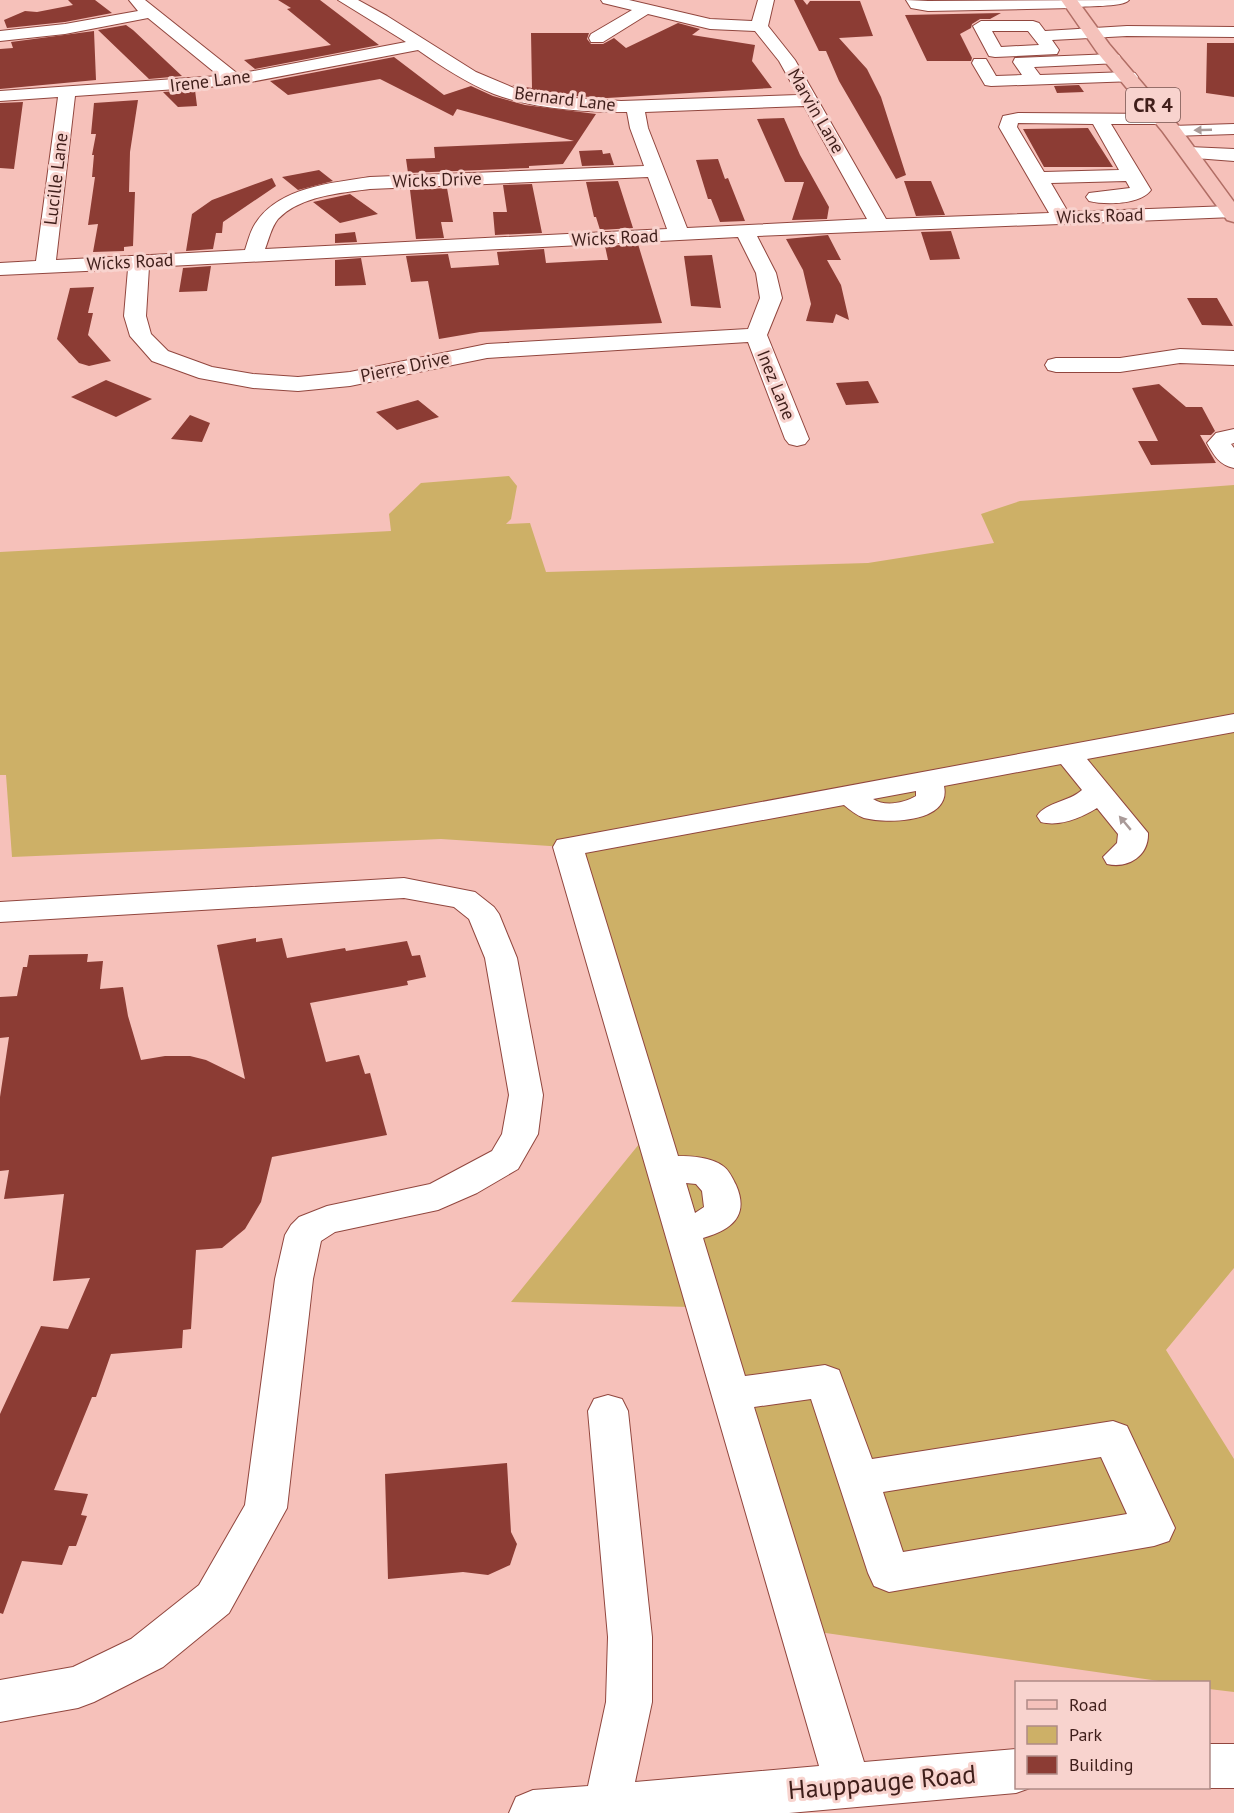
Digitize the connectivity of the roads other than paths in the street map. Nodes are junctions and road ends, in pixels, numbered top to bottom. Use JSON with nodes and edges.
{"nodes":[{"id":1,"x":136,"y":0,"type":"edge"},
{"id":2,"x":346,"y":0,"type":"edge"},
{"id":3,"x":609,"y":0,"type":"edge"},
{"id":4,"x":766,"y":0,"type":"edge"},
{"id":5,"x":914,"y":0,"type":"edge"},
{"id":6,"x":1121,"y":0,"type":"edge"},
{"id":7,"x":1070,"y":1,"type":"edge"},
{"id":8,"x":1021,"y":2,"type":"edge"},
{"id":9,"x":644,"y":10,"type":"junction"},
{"id":10,"x":151,"y":13,"type":"junction"},
{"id":11,"x":760,"y":26,"type":"junction"},
{"id":12,"x":1234,"y":32,"type":"edge"},
{"id":13,"x":1094,"y":33,"type":"junction"},
{"id":14,"x":0,"y":36,"type":"edge"},
{"id":15,"x":1040,"y":36,"type":"dead end"},
{"id":16,"x":597,"y":38,"type":"dead end"},
{"id":17,"x":418,"y":45,"type":"junction"},
{"id":18,"x":1113,"y":59,"type":"junction"},
{"id":19,"x":980,"y":63,"type":"dead end"},
{"id":20,"x":1129,"y":77,"type":"junction"},
{"id":21,"x":235,"y":80,"type":"junction"},
{"id":22,"x":1035,"y":80,"type":"junction"},
{"id":23,"x":67,"y":92,"type":"junction"},
{"id":24,"x":0,"y":96,"type":"edge"},
{"id":25,"x":809,"y":100,"type":"junction"},
{"id":26,"x":635,"y":107,"type":"junction"},
{"id":27,"x":1098,"y":118,"type":"junction"},
{"id":28,"x":1168,"y":125,"type":"junction"},
{"id":29,"x":1234,"y":129,"type":"edge"},
{"id":30,"x":1189,"y":153,"type":"junction"},
{"id":31,"x":1234,"y":155,"type":"edge"},
{"id":32,"x":654,"y":171,"type":"junction"},
{"id":33,"x":1132,"y":175,"type":"junction"},
{"id":34,"x":1038,"y":178,"type":"junction"},
{"id":35,"x":1050,"y":198,"type":"junction"},
{"id":36,"x":1232,"y":214,"type":"edge"},
{"id":37,"x":1062,"y":218,"type":"junction"},
{"id":38,"x":879,"y":224,"type":"junction"},
{"id":39,"x":745,"y":232,"type":"junction"},
{"id":40,"x":679,"y":234,"type":"junction"},
{"id":41,"x":253,"y":256,"type":"junction"},
{"id":42,"x":139,"y":261,"type":"junction"},
{"id":43,"x":45,"y":267,"type":"junction"},
{"id":44,"x":0,"y":269,"type":"edge"},
{"id":45,"x":756,"y":335,"type":"junction"},
{"id":46,"x":1234,"y":358,"type":"edge"},
{"id":47,"x":1056,"y":365,"type":"dead end"},
{"id":48,"x":1234,"y":436,"type":"edge"},
{"id":49,"x":797,"y":439,"type":"dead end"},
{"id":50,"x":1234,"y":461,"type":"edge"},
{"id":51,"x":1234,"y":723,"type":"edge"},
{"id":52,"x":1068,"y":754,"type":"junction"},
{"id":53,"x":1096,"y":789,"type":"junction"},
{"id":54,"x":1052,"y":816,"type":"dead end"},
{"id":55,"x":1118,"y":857,"type":"dead end"},
{"id":56,"x":0,"y":912,"type":"edge"},
{"id":57,"x":665,"y":1170,"type":"junction"},
{"id":58,"x":683,"y":1230,"type":"junction"},
{"id":59,"x":732,"y":1394,"type":"junction"},
{"id":60,"x":608,"y":1411,"type":"dead end"},
{"id":61,"x":856,"y":1479,"type":"junction"},
{"id":62,"x":0,"y":1701,"type":"edge"},
{"id":63,"x":1210,"y":1766,"type":"edge"},
{"id":64,"x":1234,"y":1766,"type":"edge"},
{"id":65,"x":1015,"y":1771,"type":"edge"},
{"id":66,"x":849,"y":1785,"type":"junction"},
{"id":67,"x":607,"y":1806,"type":"junction"},
{"id":68,"x":533,"y":1813,"type":"edge"}],
"edges":[{"from":1,"to":10,"type":"street"},
{"from":2,"to":17,"type":"street","name":"Bernard Lane"},
{"from":3,"to":9,"type":"street"},
{"from":4,"to":11,"type":"street"},
{"from":5,"to":8,"type":"street"},
{"from":6,"to":7,"type":"street"},
{"from":7,"to":8,"type":"street"},
{"from":7,"to":13,"type":"main road","number":"CR 4"},
{"from":9,"to":11,"type":"street"},
{"from":9,"to":16,"type":"street"},
{"from":10,"to":14,"type":"street"},
{"from":10,"to":21,"type":"street"},
{"from":11,"to":25,"type":"street","name":"Marvin Lane"},
{"from":12,"to":13,"type":"street"},
{"from":13,"to":15,"type":"street"},
{"from":13,"to":18,"type":"main road","number":"CR 4"},
{"from":17,"to":21,"type":"street","name":"Irene Lane"},
{"from":17,"to":26,"type":"street","name":"Bernard Lane"},
{"from":18,"to":20,"type":"main road","number":"CR 4"},
{"from":18,"to":22,"type":"street"},
{"from":19,"to":22,"type":"street"},
{"from":20,"to":22,"type":"street"},
{"from":20,"to":28,"type":"main road","number":"CR 4"},
{"from":21,"to":23,"type":"street","name":"Irene Lane"},
{"from":23,"to":24,"type":"street","name":"Irene Lane"},
{"from":23,"to":43,"type":"street","name":"Lucille Lane"},
{"from":25,"to":26,"type":"street","name":"Bernard Lane"},
{"from":25,"to":38,"type":"street","name":"Marvin Lane"},
{"from":26,"to":32,"type":"street"},
{"from":27,"to":28,"type":"street"},
{"from":27,"to":33,"type":"street"},
{"from":27,"to":34,"type":"street"},
{"from":29,"to":28,"type":"street","one_way":true},
{"from":28,"to":30,"type":"main road","number":"CR 4"},
{"from":30,"to":31,"type":"street"},
{"from":30,"to":36,"type":"main road","number":"CR 4"},
{"from":32,"to":40,"type":"street"},
{"from":32,"to":41,"type":"street","name":"Wicks Drive"},
{"from":33,"to":34,"type":"street"},
{"from":33,"to":35,"type":"street"},
{"from":34,"to":35,"type":"street"},
{"from":35,"to":37,"type":"street"},
{"from":36,"to":37,"type":"street","name":"Wicks Road"},
{"from":37,"to":38,"type":"street","name":"Wicks Road"},
{"from":38,"to":39,"type":"street","name":"Wicks Road"},
{"from":39,"to":40,"type":"street","name":"Wicks Road"},
{"from":39,"to":45,"type":"street","name":"Inez Lane"},
{"from":40,"to":41,"type":"street","name":"Wicks Road"},
{"from":41,"to":42,"type":"street","name":"Wicks Road"},
{"from":42,"to":43,"type":"street","name":"Wicks Road"},
{"from":42,"to":45,"type":"street","name":"Pierre Drive"},
{"from":43,"to":44,"type":"street","name":"Wicks Road"},
{"from":45,"to":49,"type":"street","name":"Inez Lane"},
{"from":46,"to":47,"type":"street"},
{"from":48,"to":50,"type":"street"},
{"from":51,"to":52,"type":"street"},
{"from":52,"to":53,"type":"street"},
{"from":52,"to":57,"type":"street"},
{"from":53,"to":54,"type":"street"},
{"from":55,"to":53,"type":"street","one_way":true},
{"from":56,"to":62,"type":"street"},
{"from":57,"to":58,"type":"street"},
{"from":57,"to":58,"type":"street"},
{"from":58,"to":59,"type":"street"},
{"from":59,"to":61,"type":"street"},
{"from":59,"to":66,"type":"street"},
{"from":60,"to":67,"type":"street"},
{"from":61,"to":61,"type":"street"},
{"from":63,"to":64,"type":"street"},
{"from":65,"to":66,"type":"street","name":"Hauppauge Road"},
{"from":66,"to":67,"type":"street","name":"Hauppauge Road"},
{"from":67,"to":68,"type":"street","name":"Hauppauge Road"}]}
